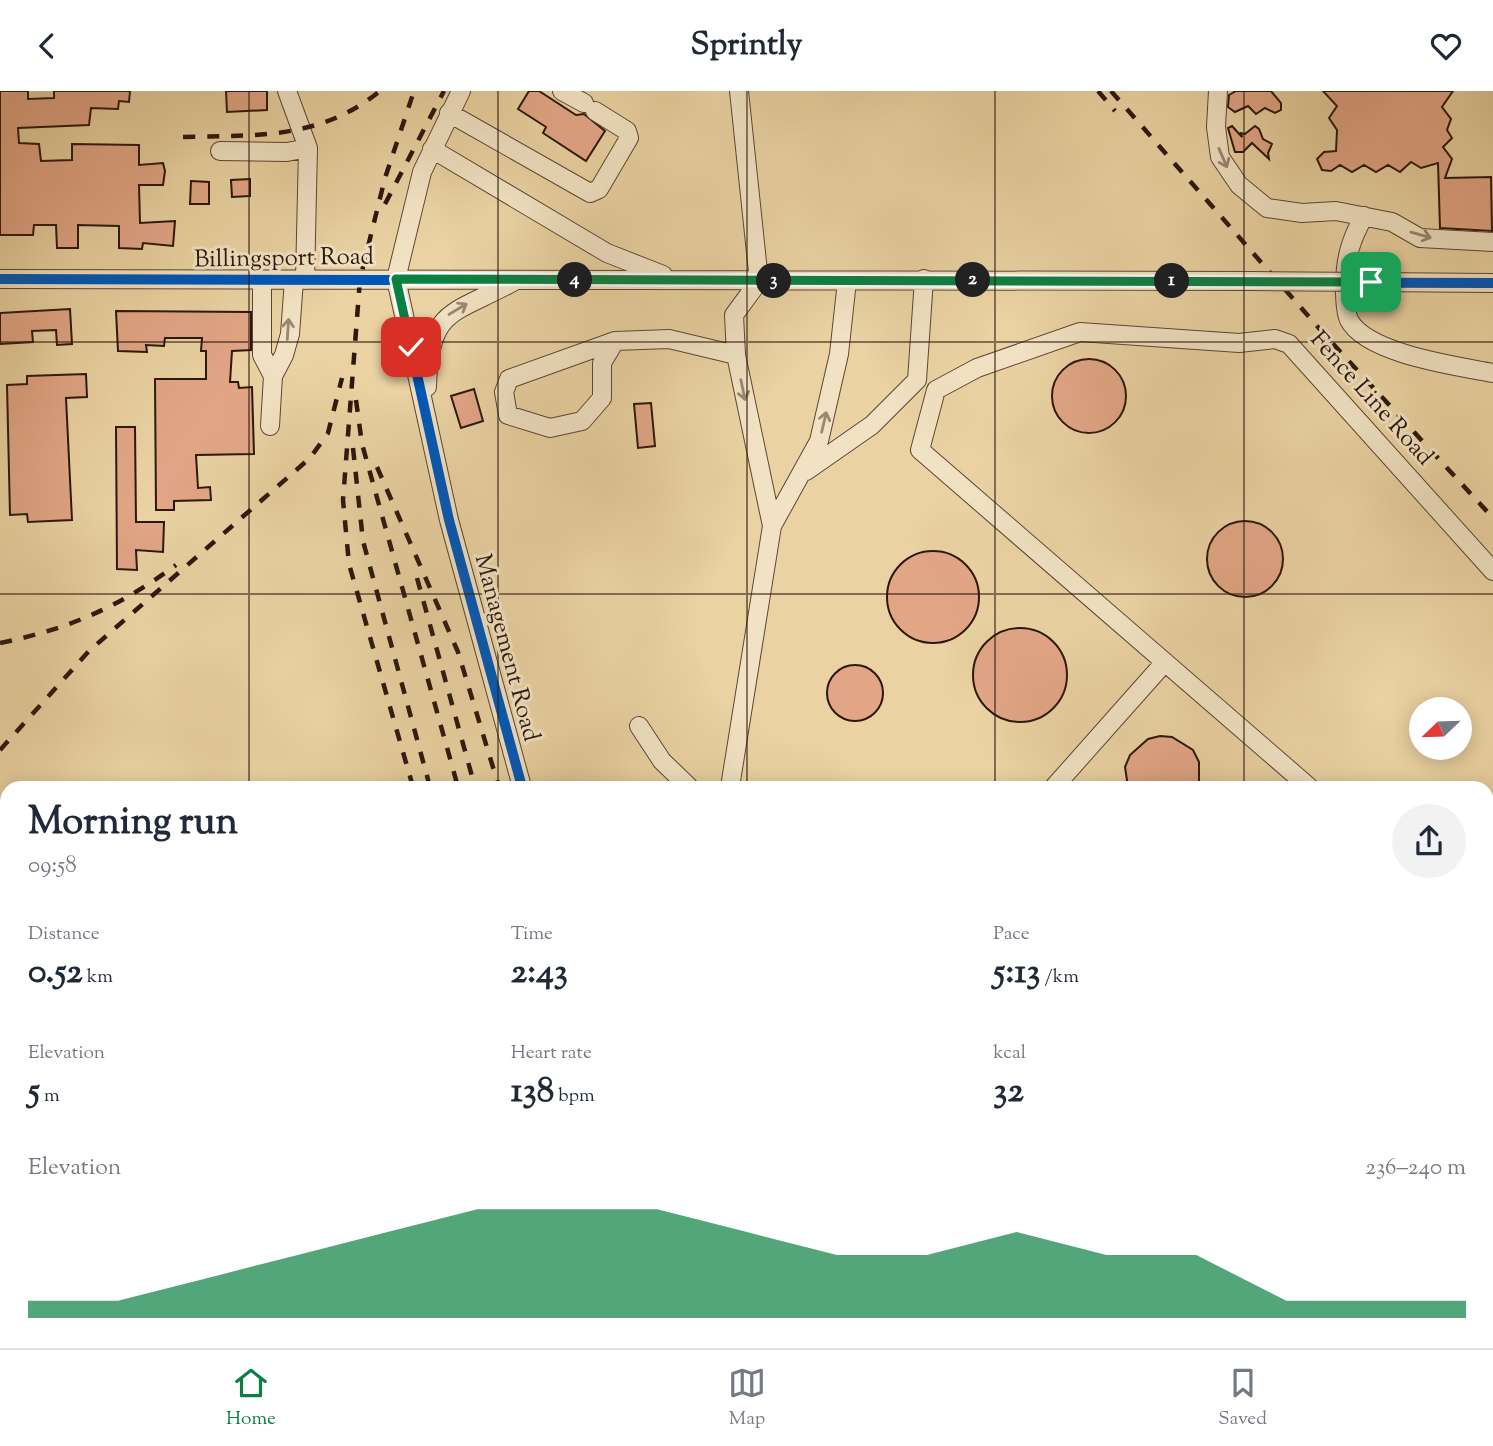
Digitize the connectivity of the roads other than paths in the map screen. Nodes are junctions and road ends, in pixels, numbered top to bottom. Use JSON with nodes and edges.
{"nodes":[{"id":1,"x":287,"y":91,"type":"edge"},
{"id":2,"x":461,"y":91,"type":"edge"},
{"id":3,"x":562,"y":91,"type":"edge"},
{"id":4,"x":739,"y":91,"type":"edge"},
{"id":5,"x":1218,"y":91,"type":"edge"},
{"id":6,"x":449,"y":113,"type":"junction"},
{"id":7,"x":309,"y":148,"type":"junction"},
{"id":8,"x":432,"y":149,"type":"junction"},
{"id":9,"x":220,"y":151,"type":"dead end"},
{"id":10,"x":1364,"y":216,"type":"junction"},
{"id":11,"x":1493,"y":242,"type":"edge"},
{"id":12,"x":0,"y":279,"type":"edge"},
{"id":13,"x":396,"y":279,"type":"junction"},
{"id":14,"x":924,"y":279,"type":"junction"},
{"id":15,"x":262,"y":280,"type":"junction"},
{"id":16,"x":299,"y":280,"type":"junction"},
{"id":17,"x":516,"y":280,"type":"junction"},
{"id":18,"x":679,"y":280,"type":"junction"},
{"id":19,"x":759,"y":281,"type":"junction"},
{"id":20,"x":847,"y":281,"type":"junction"},
{"id":21,"x":1493,"y":283,"type":"edge"},
{"id":22,"x":615,"y":341,"type":"junction"},
{"id":23,"x":736,"y":355,"type":"junction"},
{"id":24,"x":1493,"y":373,"type":"edge"},
{"id":25,"x":273,"y":376,"type":"junction"},
{"id":26,"x":426,"y":415,"type":"junction"},
{"id":27,"x":270,"y":426,"type":"dead end"},
{"id":28,"x":801,"y":475,"type":"junction"},
{"id":29,"x":772,"y":526,"type":"junction"},
{"id":30,"x":1493,"y":571,"type":"edge"},
{"id":31,"x":1165,"y":662,"type":"junction"},
{"id":32,"x":639,"y":726,"type":"dead end"},
{"id":33,"x":520,"y":781,"type":"edge"},
{"id":34,"x":682,"y":781,"type":"edge"},
{"id":35,"x":731,"y":781,"type":"edge"},
{"id":36,"x":1059,"y":781,"type":"edge"},
{"id":37,"x":1302,"y":781,"type":"edge"}],
"edges":[{"from":1,"to":7,"type":"street"},
{"from":2,"to":6,"type":"street"},
{"from":3,"to":6,"type":"street"},
{"from":4,"to":19,"type":"street"},
{"from":5,"to":10,"type":"street","one_way":true},
{"from":6,"to":8,"type":"street"},
{"from":7,"to":9,"type":"street"},
{"from":7,"to":16,"type":"street"},
{"from":8,"to":13,"type":"street"},
{"from":8,"to":18,"type":"street"},
{"from":10,"to":11,"type":"street","one_way":true},
{"from":10,"to":24,"type":"street"},
{"from":12,"to":15,"type":"street","name":"Billingsport Road"},
{"from":13,"to":16,"type":"street","name":"Billingsport Road"},
{"from":13,"to":17,"type":"street","name":"Billingsport Road"},
{"from":13,"to":26,"type":"street"},
{"from":14,"to":20,"type":"street","name":"Billingsport Road"},
{"from":14,"to":21,"type":"street","name":"Billingsport Road","bridge":true},
{"from":14,"to":28,"type":"street"},
{"from":15,"to":16,"type":"street","name":"Billingsport Road"},
{"from":15,"to":25,"type":"street"},
{"from":25,"to":16,"type":"street","one_way":true},
{"from":17,"to":18,"type":"street","name":"Billingsport Road"},
{"from":26,"to":17,"type":"street","one_way":true},
{"from":18,"to":19,"type":"street","name":"Billingsport Road"},
{"from":19,"to":20,"type":"street","name":"Billingsport Road"},
{"from":19,"to":23,"type":"street"},
{"from":28,"to":20,"type":"street","one_way":true},
{"from":22,"to":22,"type":"street"},
{"from":22,"to":23,"type":"street"},
{"from":23,"to":29,"type":"street","one_way":true},
{"from":25,"to":27,"type":"street"},
{"from":26,"to":33,"type":"street","name":"Management Road"},
{"from":28,"to":29,"type":"street"},
{"from":29,"to":35,"type":"street"},
{"from":30,"to":31,"type":"street","name":"Fence Line Road"},
{"from":31,"to":36,"type":"street"},
{"from":31,"to":37,"type":"street"},
{"from":32,"to":34,"type":"street"}]}
